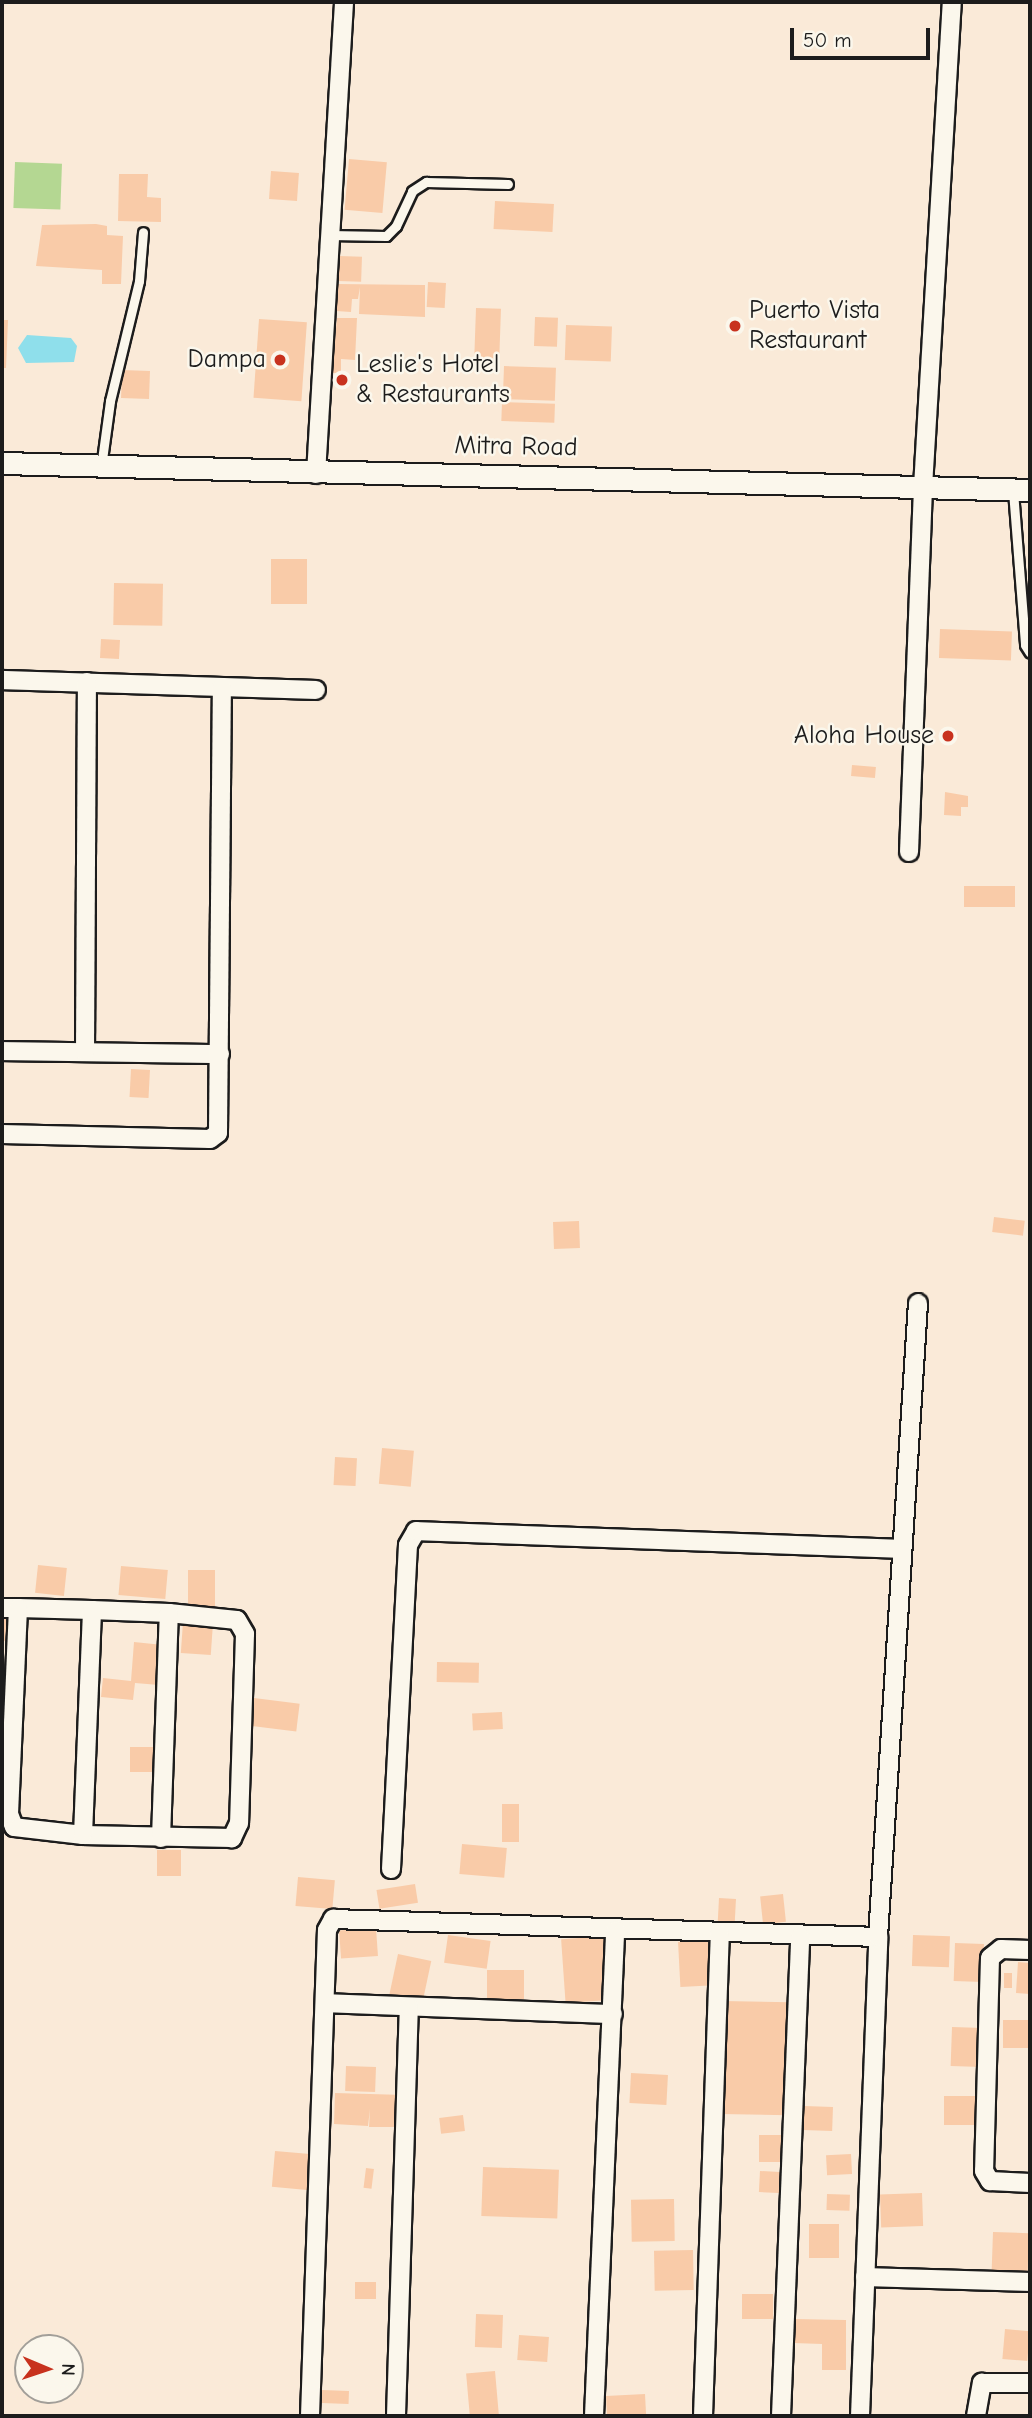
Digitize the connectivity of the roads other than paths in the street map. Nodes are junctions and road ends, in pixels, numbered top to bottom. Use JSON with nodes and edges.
{"nodes":[{"id":1,"x":344,"y":2,"type":"edge"},
{"id":2,"x":952,"y":2,"type":"edge"},
{"id":3,"x":508,"y":184,"type":"dead end"},
{"id":4,"x":142,"y":232,"type":"dead end"},
{"id":5,"x":329,"y":234,"type":"junction"},
{"id":6,"x":2,"y":463,"type":"edge"},
{"id":7,"x":101,"y":469,"type":"junction"},
{"id":8,"x":316,"y":474,"type":"junction"},
{"id":9,"x":923,"y":487,"type":"junction"},
{"id":10,"x":1021,"y":490,"type":"edge"},
{"id":11,"x":1030,"y":653,"type":"edge"},
{"id":12,"x":2,"y":680,"type":"edge"},
{"id":13,"x":87,"y":682,"type":"junction"},
{"id":14,"x":222,"y":687,"type":"junction"},
{"id":15,"x":316,"y":690,"type":"dead end"},
{"id":16,"x":909,"y":852,"type":"dead end"},
{"id":17,"x":2,"y":1051,"type":"edge"},
{"id":18,"x":85,"y":1052,"type":"junction"},
{"id":19,"x":220,"y":1054,"type":"junction"},
{"id":20,"x":2,"y":1134,"type":"edge"},
{"id":21,"x":918,"y":1303,"type":"dead end"},
{"id":22,"x":902,"y":1549,"type":"junction"},
{"id":23,"x":10,"y":1608,"type":"edge"},
{"id":24,"x":92,"y":1610,"type":"junction"},
{"id":25,"x":169,"y":1613,"type":"junction"},
{"id":26,"x":83,"y":1835,"type":"junction"},
{"id":27,"x":161,"y":1838,"type":"junction"},
{"id":28,"x":391,"y":1869,"type":"dead end"},
{"id":29,"x":615,"y":1930,"type":"junction"},
{"id":30,"x":720,"y":1934,"type":"junction"},
{"id":31,"x":800,"y":1937,"type":"junction"},
{"id":32,"x":878,"y":1937,"type":"junction"},
{"id":33,"x":1030,"y":1950,"type":"edge"},
{"id":34,"x":325,"y":2003,"type":"junction"},
{"id":35,"x":409,"y":2007,"type":"junction"},
{"id":36,"x":613,"y":2014,"type":"junction"},
{"id":37,"x":1030,"y":2183,"type":"edge"},
{"id":38,"x":865,"y":2277,"type":"junction"},
{"id":39,"x":1030,"y":2282,"type":"edge"},
{"id":40,"x":1030,"y":2383,"type":"edge"},
{"id":41,"x":310,"y":2416,"type":"edge"},
{"id":42,"x":396,"y":2416,"type":"edge"},
{"id":43,"x":594,"y":2416,"type":"edge"},
{"id":44,"x":704,"y":2416,"type":"edge"},
{"id":45,"x":781,"y":2416,"type":"edge"},
{"id":46,"x":860,"y":2416,"type":"edge"},
{"id":47,"x":976,"y":2416,"type":"edge"}],
"edges":[{"from":1,"to":5,"type":"street"},
{"from":2,"to":9,"type":"street"},
{"from":3,"to":5,"type":"lane"},
{"from":4,"to":7,"type":"lane"},
{"from":5,"to":8,"type":"street"},
{"from":6,"to":7,"type":"street","name":"Mitra Road"},
{"from":7,"to":8,"type":"street","name":"Mitra Road"},
{"from":8,"to":9,"type":"street","name":"Mitra Road"},
{"from":9,"to":10,"type":"street","name":"Mitra Road"},
{"from":9,"to":16,"type":"street"},
{"from":10,"to":11,"type":"lane"},
{"from":12,"to":13,"type":"street"},
{"from":13,"to":14,"type":"street"},
{"from":13,"to":18,"type":"street"},
{"from":14,"to":15,"type":"street"},
{"from":14,"to":19,"type":"street"},
{"from":17,"to":18,"type":"street"},
{"from":18,"to":19,"type":"street"},
{"from":19,"to":20,"type":"street"},
{"from":21,"to":22,"type":"street"},
{"from":22,"to":28,"type":"street"},
{"from":22,"to":32,"type":"street"},
{"from":23,"to":24,"type":"street"},
{"from":23,"to":26,"type":"street"},
{"from":24,"to":25,"type":"street"},
{"from":24,"to":26,"type":"street"},
{"from":25,"to":27,"type":"street"},
{"from":25,"to":27,"type":"street"},
{"from":26,"to":27,"type":"street"},
{"from":29,"to":30,"type":"street"},
{"from":29,"to":34,"type":"street"},
{"from":29,"to":36,"type":"street"},
{"from":30,"to":31,"type":"street"},
{"from":30,"to":44,"type":"street"},
{"from":31,"to":32,"type":"street"},
{"from":31,"to":45,"type":"street"},
{"from":32,"to":38,"type":"street"},
{"from":33,"to":37,"type":"street"},
{"from":34,"to":35,"type":"street"},
{"from":34,"to":41,"type":"street"},
{"from":35,"to":36,"type":"street"},
{"from":35,"to":42,"type":"street"},
{"from":36,"to":43,"type":"street"},
{"from":38,"to":39,"type":"street"},
{"from":38,"to":46,"type":"street"},
{"from":40,"to":47,"type":"street"}]}
